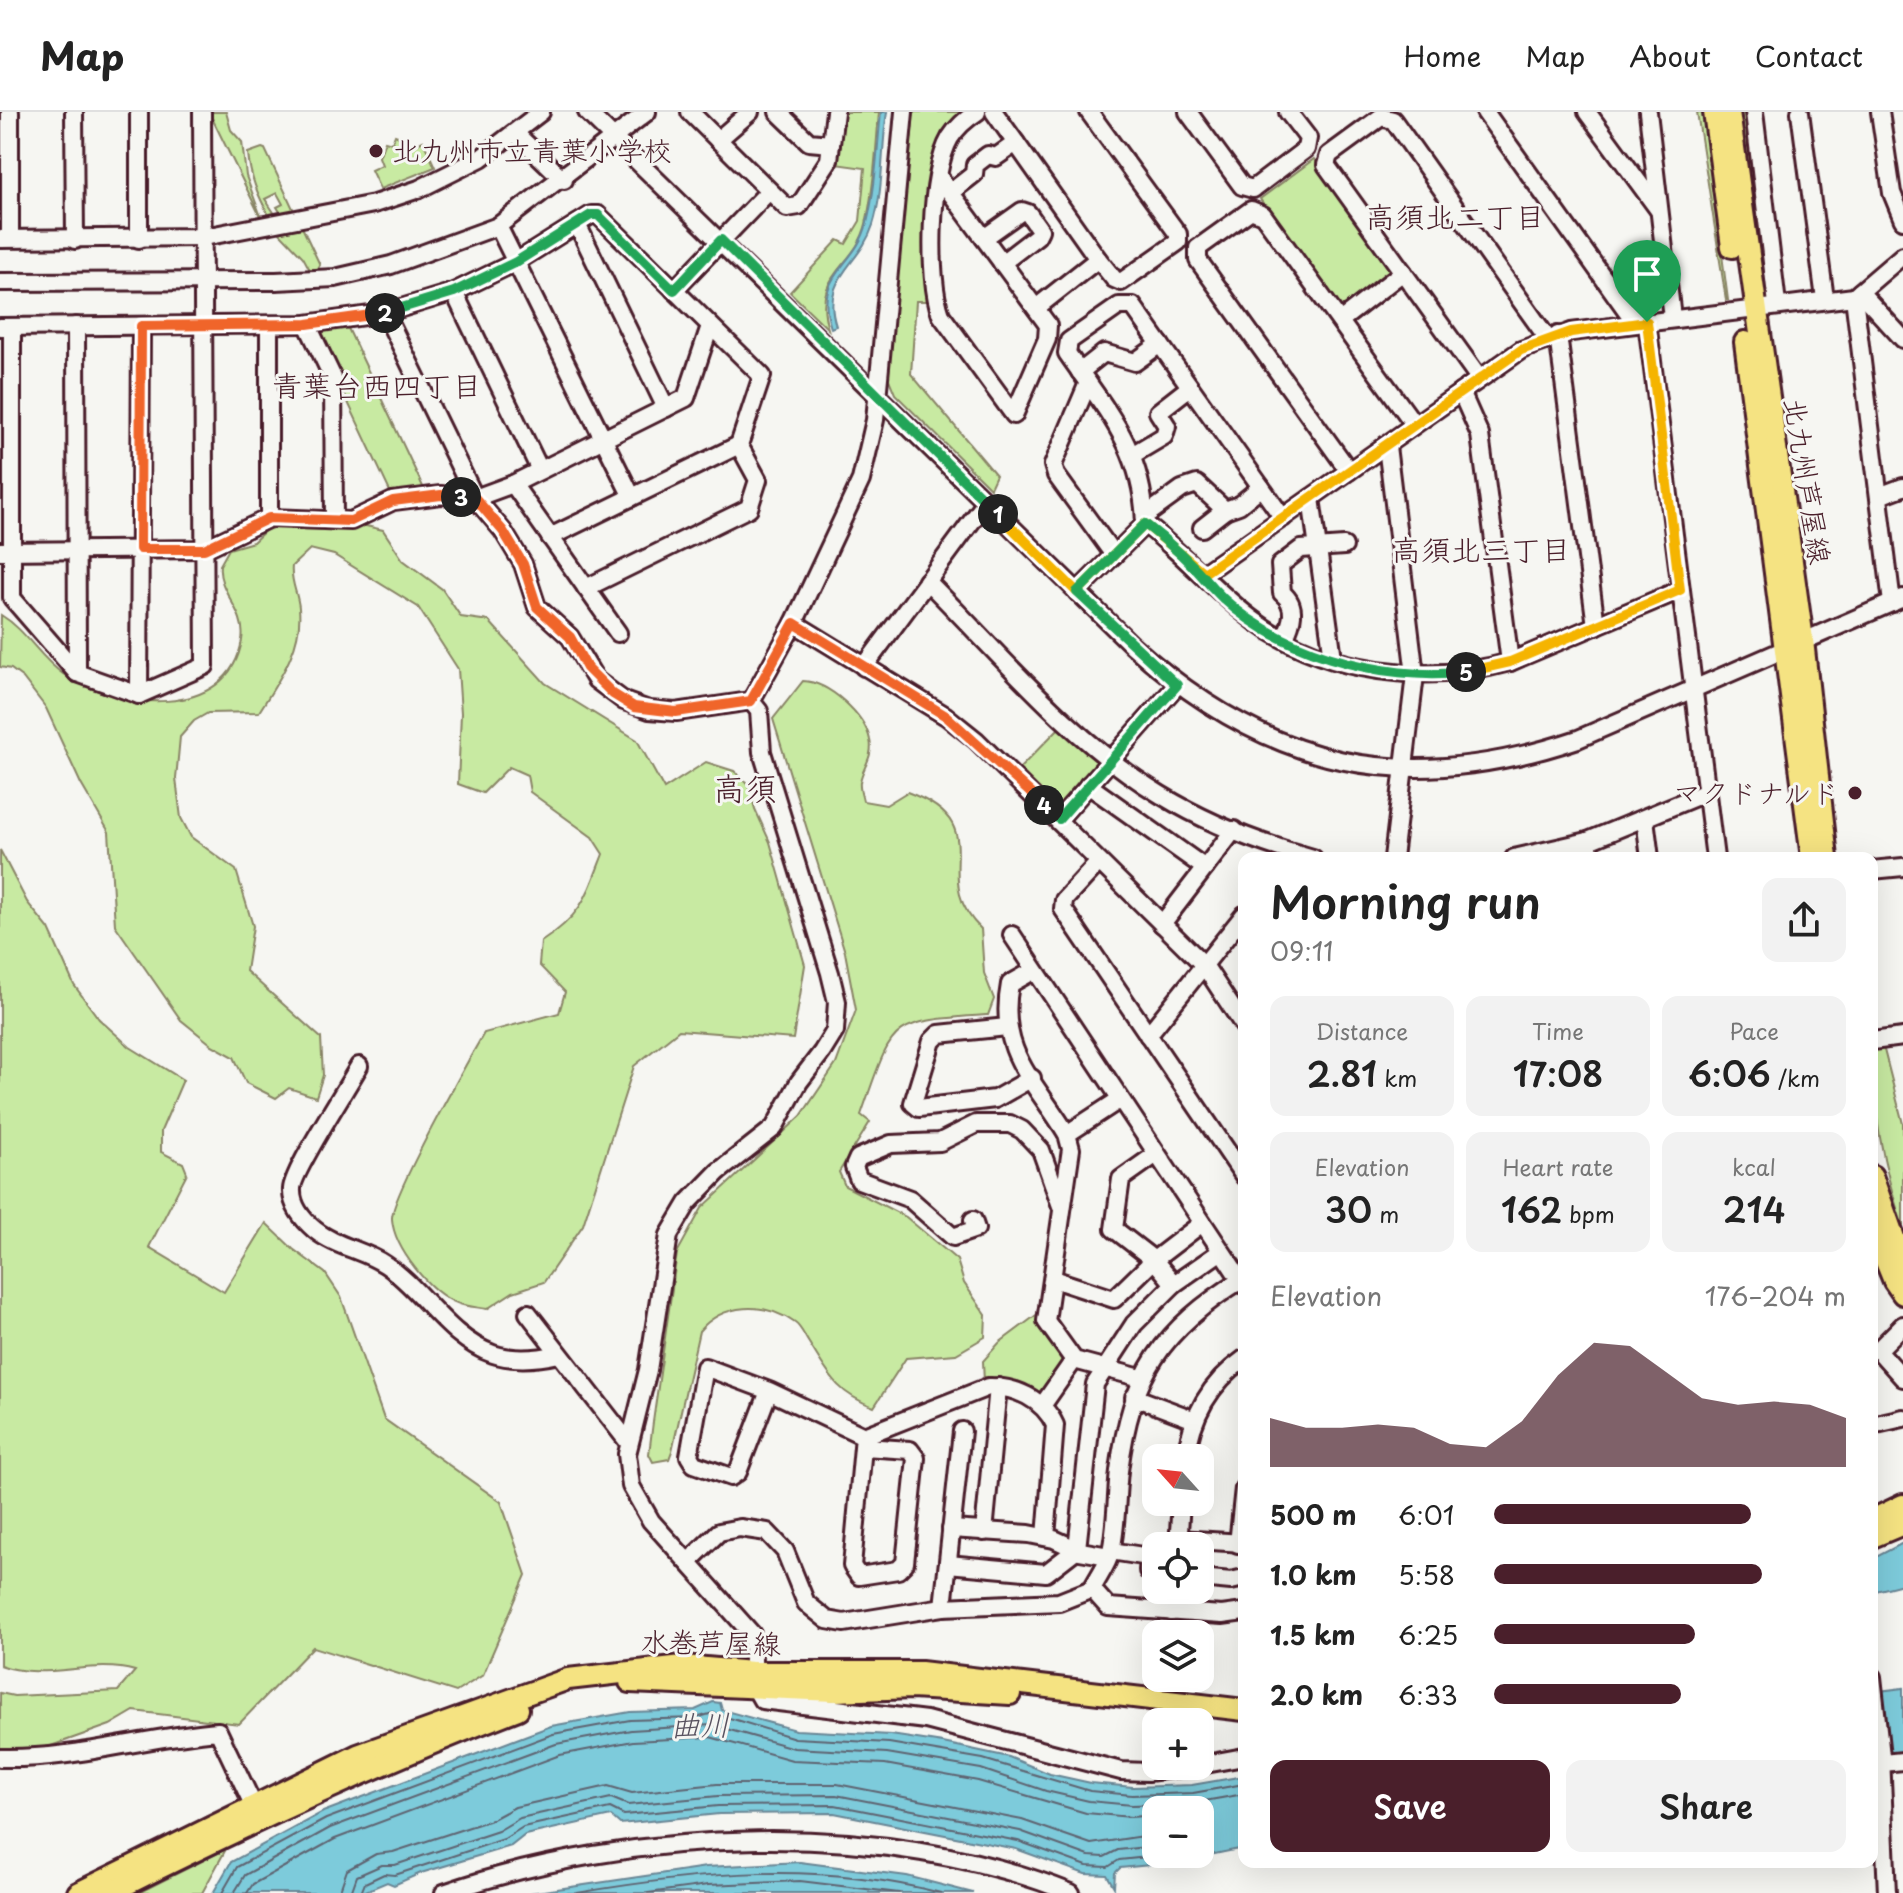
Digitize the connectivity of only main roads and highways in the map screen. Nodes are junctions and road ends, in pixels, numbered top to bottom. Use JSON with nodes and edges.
{"nodes":[{"id":1,"x":1714,"y":112,"type":"edge"},
{"id":2,"x":1729,"y":112,"type":"edge"},
{"id":3,"x":1748,"y":308,"type":"junction"},
{"id":4,"x":1794,"y":644,"type":"junction"},
{"id":5,"x":1811,"y":852,"type":"edge"},
{"id":6,"x":1826,"y":852,"type":"edge"},
{"id":7,"x":1878,"y":1193,"type":"edge"},
{"id":8,"x":1878,"y":1242,"type":"edge"},
{"id":9,"x":1903,"y":1263,"type":"edge"},
{"id":10,"x":1903,"y":1294,"type":"edge"},
{"id":11,"x":1903,"y":1505,"type":"edge"},
{"id":12,"x":1878,"y":1517,"type":"edge"},
{"id":13,"x":1903,"y":1524,"type":"edge"},
{"id":14,"x":1878,"y":1534,"type":"edge"},
{"id":15,"x":754,"y":1679,"type":"junction"},
{"id":16,"x":1238,"y":1709,"type":"edge"},
{"id":17,"x":1238,"y":1723,"type":"edge"},
{"id":18,"x":125,"y":1877,"type":"junction"},
{"id":19,"x":78,"y":1893,"type":"edge"},
{"id":20,"x":109,"y":1893,"type":"edge"}],
"edges":[{"from":1,"to":3,"type":"main road","name":"北九州芦屋線"},
{"from":2,"to":3,"type":"main road","name":"北九州芦屋線"},
{"from":3,"to":4,"type":"main road","name":"北九州芦屋線"},
{"from":4,"to":5,"type":"main road","name":"北九州芦屋線"},
{"from":4,"to":6,"type":"main road","name":"北九州芦屋線"},
{"from":7,"to":9,"type":"main road"},
{"from":8,"to":10,"type":"main road"},
{"from":11,"to":12,"type":"main road"},
{"from":13,"to":14,"type":"main road"},
{"from":15,"to":16,"type":"main road","name":"水巻芦屋線"},
{"from":15,"to":17,"type":"main road","name":"水巻芦屋線"},
{"from":15,"to":18,"type":"main road","name":"水巻芦屋線"},
{"from":18,"to":19,"type":"main road","name":"水巻芦屋線"},
{"from":18,"to":20,"type":"main road","name":"水巻芦屋線"}]}
